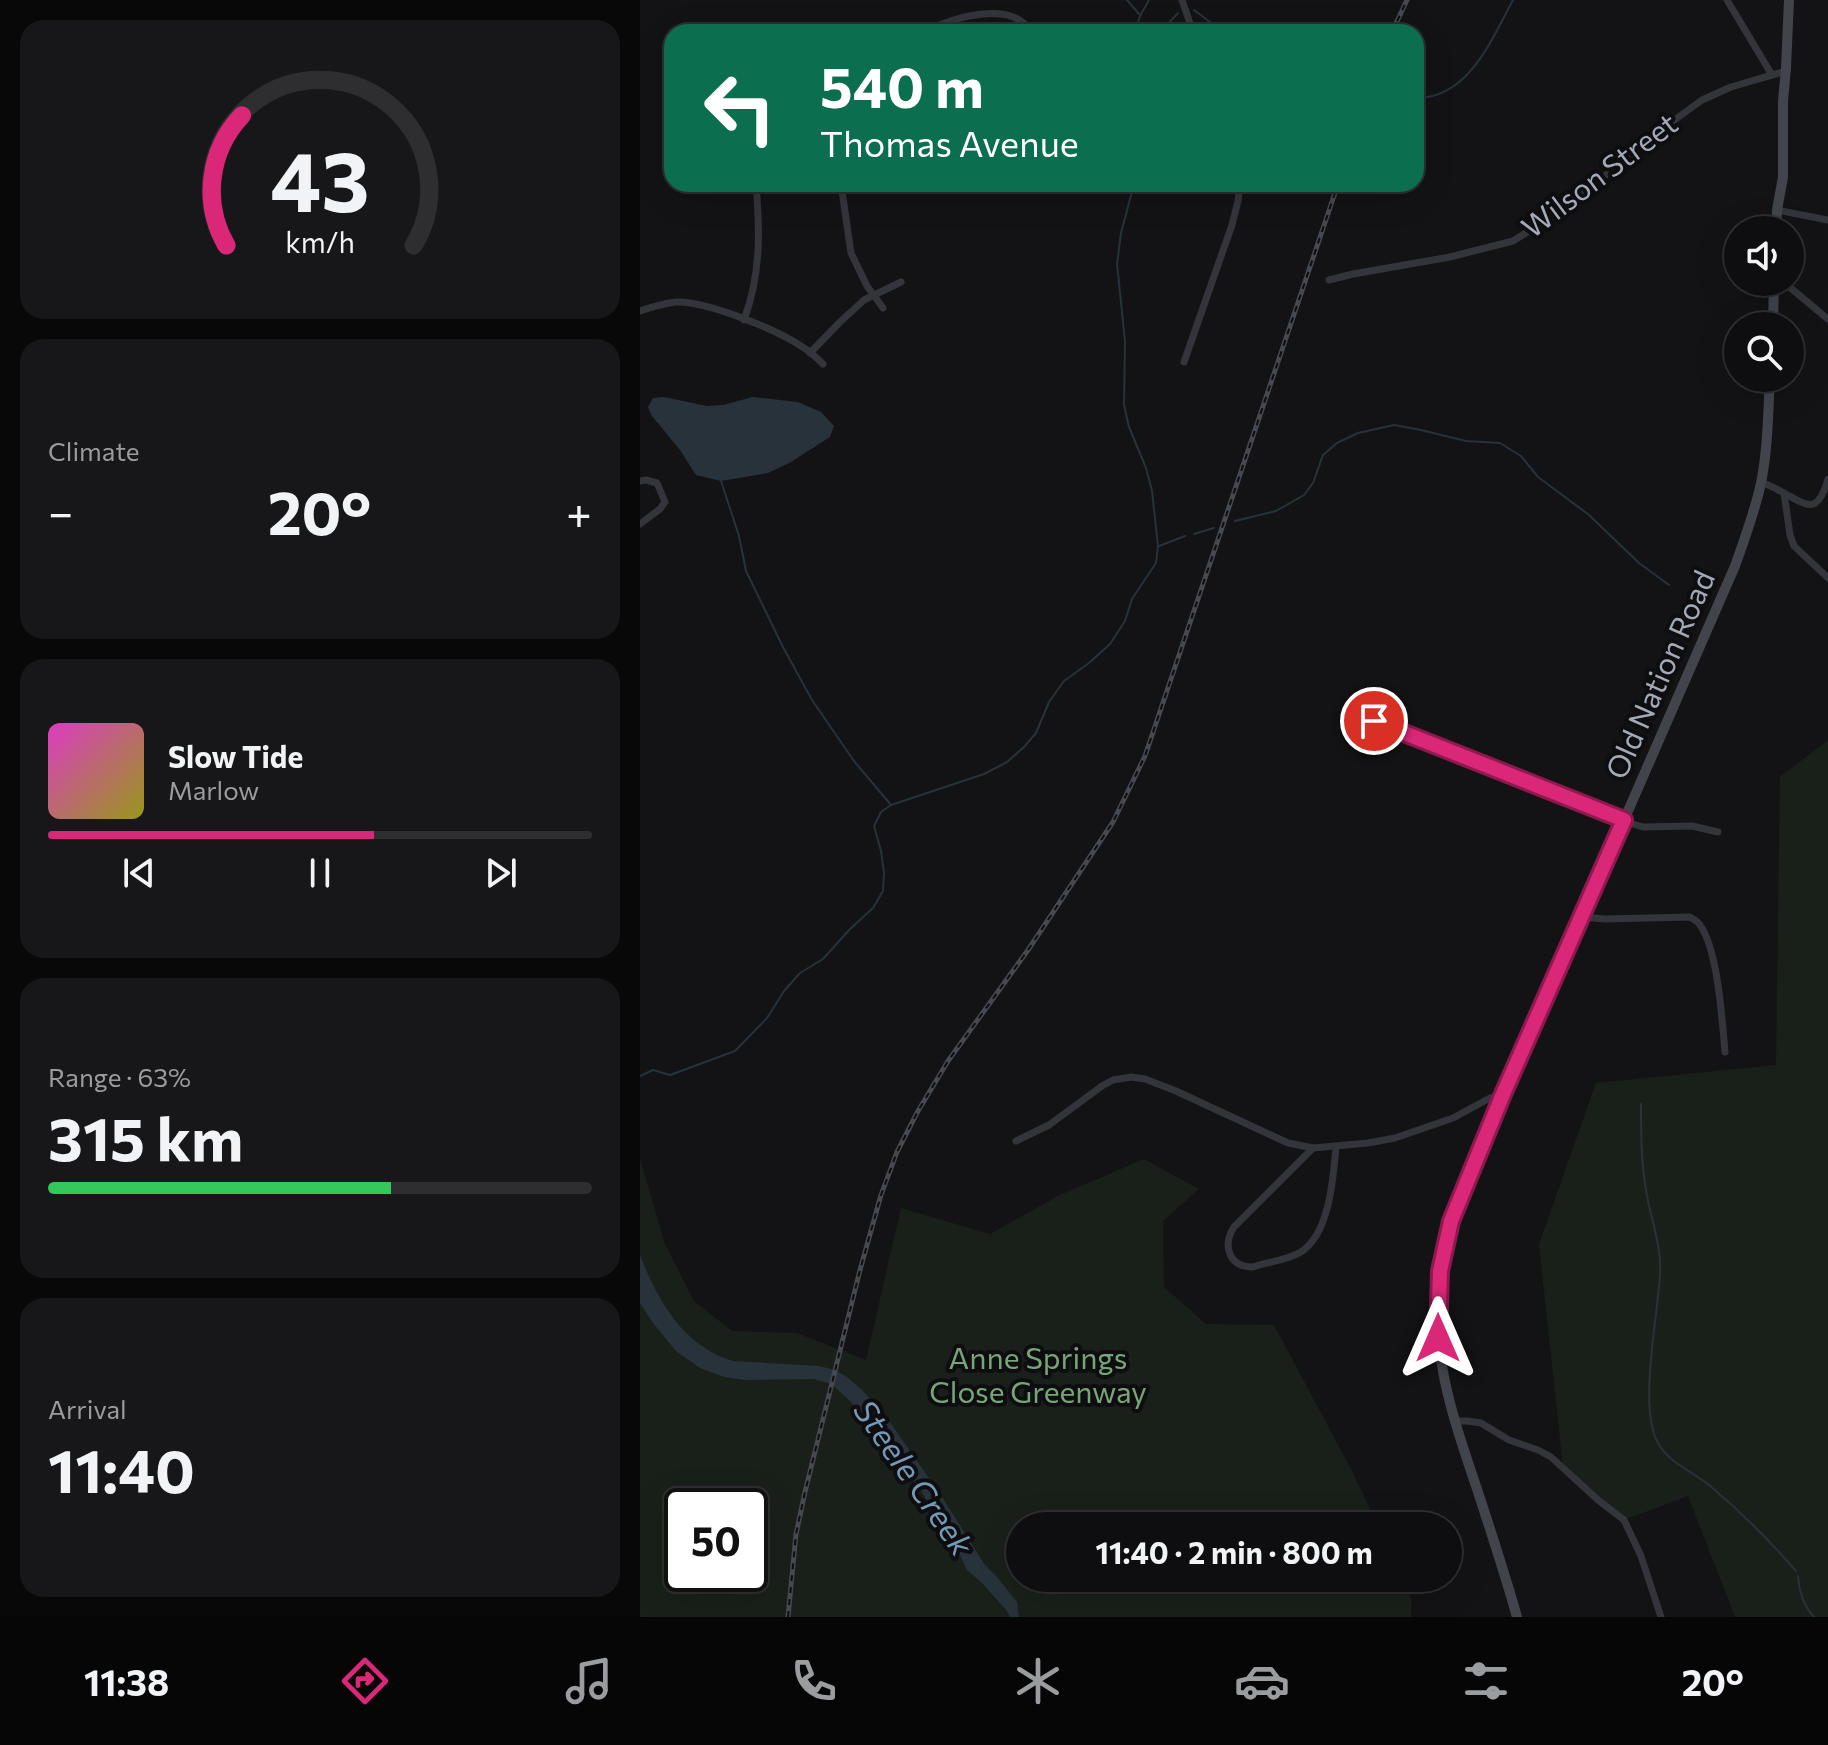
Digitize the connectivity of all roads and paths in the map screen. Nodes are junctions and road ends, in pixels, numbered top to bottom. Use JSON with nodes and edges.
{"nodes":[{"id":1,"x":1182,"y":0,"type":"edge"},
{"id":2,"x":1727,"y":0,"type":"edge"},
{"id":3,"x":1789,"y":0,"type":"edge"},
{"id":4,"x":986,"y":4,"type":"dead end"},
{"id":5,"x":1012,"y":7,"type":"dead end"},
{"id":6,"x":941,"y":24,"type":"edge"},
{"id":7,"x":1027,"y":24,"type":"edge"},
{"id":8,"x":1190,"y":24,"type":"edge"},
{"id":9,"x":1786,"y":71,"type":"junction"},
{"id":10,"x":1772,"y":75,"type":"junction"},
{"id":11,"x":756,"y":192,"type":"edge"},
{"id":12,"x":842,"y":192,"type":"edge"},
{"id":13,"x":1239,"y":192,"type":"edge"},
{"id":14,"x":1777,"y":210,"type":"junction"},
{"id":15,"x":1777,"y":216,"type":"edge"},
{"id":16,"x":1828,"y":220,"type":"edge"},
{"id":17,"x":1329,"y":280,"type":"dead end"},
{"id":18,"x":901,"y":282,"type":"dead end"},
{"id":19,"x":873,"y":294,"type":"junction"},
{"id":20,"x":1800,"y":296,"type":"edge"},
{"id":21,"x":883,"y":308,"type":"dead end"},
{"id":22,"x":640,"y":311,"type":"edge"},
{"id":23,"x":1828,"y":319,"type":"edge"},
{"id":24,"x":744,"y":320,"type":"junction"},
{"id":25,"x":810,"y":353,"type":"junction"},
{"id":26,"x":1184,"y":362,"type":"dead end"},
{"id":27,"x":823,"y":364,"type":"dead end"},
{"id":28,"x":1769,"y":392,"type":"edge"},
{"id":29,"x":1828,"y":479,"type":"edge"},
{"id":30,"x":640,"y":481,"type":"edge"},
{"id":31,"x":1761,"y":482,"type":"junction"},
{"id":32,"x":1784,"y":493,"type":"junction"},
{"id":33,"x":640,"y":524,"type":"edge"},
{"id":34,"x":1828,"y":578,"type":"edge"},
{"id":35,"x":1350,"y":713,"type":"dead end"},
{"id":36,"x":1624,"y":820,"type":"junction"},
{"id":37,"x":1718,"y":832,"type":"dead end"},
{"id":38,"x":1582,"y":917,"type":"junction"},
{"id":39,"x":1725,"y":1052,"type":"dead end"},
{"id":40,"x":1503,"y":1094,"type":"junction"},
{"id":41,"x":1016,"y":1141,"type":"dead end"},
{"id":42,"x":1336,"y":1147,"type":"junction"},
{"id":43,"x":1313,"y":1148,"type":"junction"},
{"id":44,"x":1454,"y":1421,"type":"junction"},
{"id":45,"x":1517,"y":1617,"type":"edge"},
{"id":46,"x":1661,"y":1617,"type":"edge"}],
"edges":[{"from":1,"to":8,"type":"street"},
{"from":2,"to":10,"type":"street"},
{"from":3,"to":9,"type":"main road"},
{"from":4,"to":6,"type":"street"},
{"from":5,"to":7,"type":"street"},
{"from":9,"to":10,"type":"street","name":"Wilson Street"},
{"from":9,"to":14,"type":"main road"},
{"from":10,"to":17,"type":"street","name":"Wilson Street"},
{"from":11,"to":24,"type":"street"},
{"from":12,"to":19,"type":"street"},
{"from":13,"to":26,"type":"street"},
{"from":14,"to":15,"type":"main road"},
{"from":14,"to":16,"type":"street"},
{"from":18,"to":19,"type":"street"},
{"from":19,"to":21,"type":"street"},
{"from":19,"to":25,"type":"street"},
{"from":20,"to":23,"type":"street"},
{"from":22,"to":24,"type":"street"},
{"from":24,"to":25,"type":"street"},
{"from":25,"to":27,"type":"street"},
{"from":28,"to":31,"type":"main road","name":"Old Nation Road"},
{"from":29,"to":32,"type":"street"},
{"from":30,"to":33,"type":"street"},
{"from":31,"to":32,"type":"street"},
{"from":31,"to":36,"type":"main road","name":"Old Nation Road"},
{"from":32,"to":34,"type":"street"},
{"from":35,"to":36,"type":"street"},
{"from":36,"to":37,"type":"street"},
{"from":36,"to":38,"type":"main road","name":"Old Nation Road"},
{"from":38,"to":39,"type":"street"},
{"from":38,"to":40,"type":"main road","name":"Old Nation Road"},
{"from":40,"to":42,"type":"street"},
{"from":40,"to":44,"type":"main road","name":"Old Nation Road"},
{"from":41,"to":43,"type":"street"},
{"from":42,"to":43,"type":"street"},
{"from":42,"to":43,"type":"street"},
{"from":44,"to":45,"type":"main road","name":"Old Nation Road"},
{"from":44,"to":46,"type":"street"}]}
